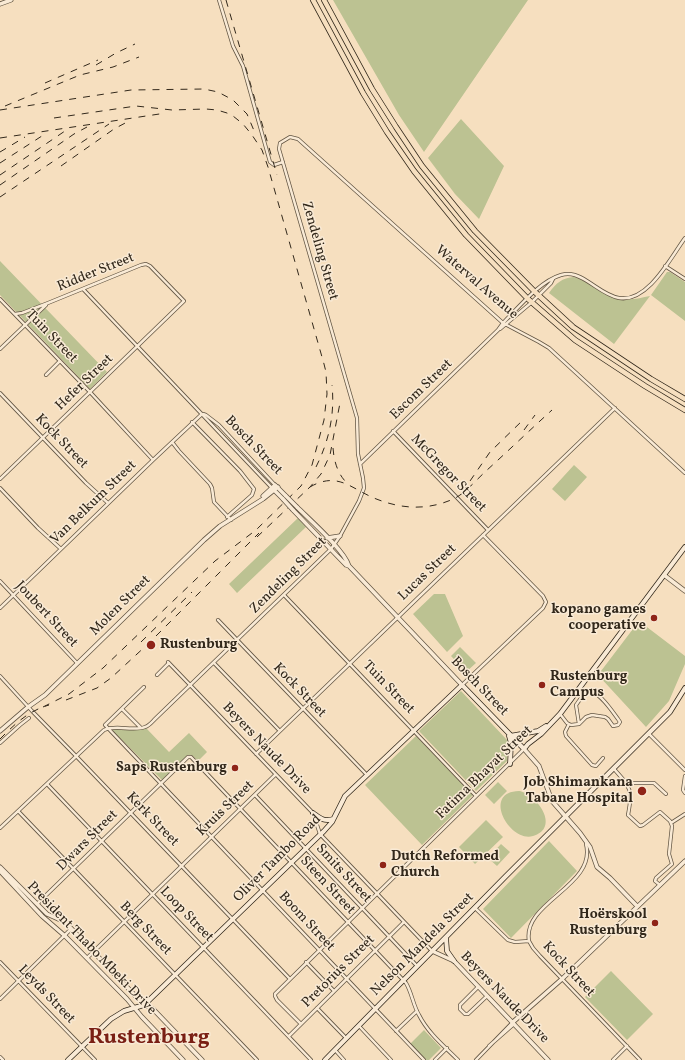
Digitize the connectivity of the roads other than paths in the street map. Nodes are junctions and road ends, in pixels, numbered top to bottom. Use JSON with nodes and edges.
{"nodes":[{"id":1,"x":11,"y":0,"type":"edge"},
{"id":2,"x":219,"y":0,"type":"edge"},
{"id":3,"x":313,"y":0,"type":"edge"},
{"id":4,"x":324,"y":0,"type":"edge"},
{"id":5,"x":0,"y":4,"type":"edge"},
{"id":6,"x":280,"y":152,"type":"joint"},
{"id":7,"x":283,"y":162,"type":"junction"},
{"id":8,"x":685,"y":238,"type":"edge"},
{"id":9,"x":665,"y":266,"type":"junction"},
{"id":10,"x":685,"y":280,"type":"edge"},
{"id":11,"x":83,"y":289,"type":"junction"},
{"id":12,"x":537,"y":294,"type":"junction"},
{"id":13,"x":0,"y":299,"type":"edge"},
{"id":14,"x":184,"y":301,"type":"joint"},
{"id":15,"x":530,"y":301,"type":"junction"},
{"id":16,"x":48,"y":303,"type":"junction"},
{"id":17,"x":15,"y":314,"type":"junction"},
{"id":18,"x":505,"y":324,"type":"junction"},
{"id":19,"x":25,"y":325,"type":"junction"},
{"id":20,"x":137,"y":346,"type":"junction"},
{"id":21,"x":0,"y":348,"type":"edge"},
{"id":22,"x":60,"y":361,"type":"junction"},
{"id":23,"x":46,"y":375,"type":"dead end"},
{"id":24,"x":90,"y":392,"type":"junction"},
{"id":25,"x":0,"y":393,"type":"edge"},
{"id":26,"x":685,"y":399,"type":"edge"},
{"id":27,"x":614,"y":408,"type":"junction"},
{"id":28,"x":685,"y":410,"type":"edge"},
{"id":29,"x":202,"y":414,"type":"junction"},
{"id":30,"x":192,"y":422,"type":"junction"},
{"id":31,"x":393,"y":431,"type":"junction"},
{"id":32,"x":43,"y":438,"type":"junction"},
{"id":33,"x":172,"y":442,"type":"junction"},
{"id":34,"x":153,"y":460,"type":"junction"},
{"id":35,"x":359,"y":464,"type":"junction"},
{"id":36,"x":685,"y":473,"type":"edge"},
{"id":37,"x":0,"y":479,"type":"edge"},
{"id":38,"x":0,"y":488,"type":"edge"},
{"id":39,"x":275,"y":488,"type":"junction"},
{"id":40,"x":278,"y":494,"type":"junction"},
{"id":41,"x":267,"y":496,"type":"junction"},
{"id":42,"x":260,"y":500,"type":"junction"},
{"id":43,"x":108,"y":503,"type":"junction"},
{"id":44,"x":295,"y":508,"type":"junction"},
{"id":45,"x":229,"y":518,"type":"junction"},
{"id":46,"x":488,"y":530,"type":"junction"},
{"id":47,"x":483,"y":535,"type":"junction"},
{"id":48,"x":340,"y":536,"type":"junction"},
{"id":49,"x":327,"y":538,"type":"junction"},
{"id":50,"x":334,"y":546,"type":"junction"},
{"id":51,"x":685,"y":547,"type":"edge"},
{"id":52,"x":61,"y":549,"type":"junction"},
{"id":53,"x":331,"y":549,"type":"junction"},
{"id":54,"x":349,"y":566,"type":"junction"},
{"id":55,"x":664,"y":575,"type":"junction"},
{"id":56,"x":0,"y":581,"type":"edge"},
{"id":57,"x":685,"y":591,"type":"edge"},
{"id":58,"x":14,"y":594,"type":"junction"},
{"id":59,"x":284,"y":595,"type":"junction"},
{"id":60,"x":0,"y":608,"type":"edge"},
{"id":61,"x":543,"y":608,"type":"joint"},
{"id":62,"x":397,"y":617,"type":"junction"},
{"id":63,"x":218,"y":620,"type":"dead end"},
{"id":64,"x":237,"y":641,"type":"junction"},
{"id":65,"x":214,"y":662,"type":"junction"},
{"id":66,"x":350,"y":663,"type":"junction"},
{"id":67,"x":78,"y":664,"type":"junction"},
{"id":68,"x":157,"y":675,"type":"dead end"},
{"id":69,"x":0,"y":676,"type":"edge"},
{"id":70,"x":462,"y":684,"type":"junction"},
{"id":71,"x":191,"y":686,"type":"junction"},
{"id":72,"x":144,"y":687,"type":"dead end"},
{"id":73,"x":685,"y":688,"type":"edge"},
{"id":74,"x":567,"y":704,"type":"junction"},
{"id":75,"x":28,"y":707,"type":"junction"},
{"id":76,"x":302,"y":708,"type":"junction"},
{"id":77,"x":122,"y":709,"type":"junction"},
{"id":78,"x":560,"y":714,"type":"junction"},
{"id":79,"x":29,"y":718,"type":"dead end"},
{"id":80,"x":569,"y":724,"type":"junction"},
{"id":81,"x":579,"y":724,"type":"junction"},
{"id":82,"x":108,"y":728,"type":"junction"},
{"id":83,"x":140,"y":728,"type":"junction"},
{"id":84,"x":279,"y":730,"type":"junction"},
{"id":85,"x":414,"y":730,"type":"junction"},
{"id":86,"x":0,"y":731,"type":"edge"},
{"id":87,"x":649,"y":734,"type":"junction"},
{"id":88,"x":509,"y":735,"type":"junction"},
{"id":89,"x":0,"y":743,"type":"edge"},
{"id":90,"x":524,"y":749,"type":"junction"},
{"id":91,"x":256,"y":754,"type":"junction"},
{"id":92,"x":76,"y":756,"type":"junction"},
{"id":93,"x":187,"y":758,"type":"joint"},
{"id":94,"x":603,"y":758,"type":"dead end"},
{"id":95,"x":510,"y":764,"type":"junction"},
{"id":96,"x":614,"y":769,"type":"junction"},
{"id":97,"x":685,"y":770,"type":"edge"},
{"id":98,"x":275,"y":775,"type":"junction"},
{"id":99,"x":367,"y":775,"type":"junction"},
{"id":100,"x":685,"y":776,"type":"edge"},
{"id":101,"x":626,"y":783,"type":"junction"},
{"id":102,"x":47,"y":784,"type":"junction"},
{"id":103,"x":161,"y":784,"type":"junction"},
{"id":104,"x":255,"y":794,"type":"junction"},
{"id":105,"x":666,"y":794,"type":"dead end"},
{"id":106,"x":685,"y":794,"type":"edge"},
{"id":107,"x":476,"y":796,"type":"junction"},
{"id":108,"x":241,"y":809,"type":"junction"},
{"id":109,"x":18,"y":811,"type":"junction"},
{"id":110,"x":131,"y":813,"type":"junction"},
{"id":111,"x":313,"y":813,"type":"junction"},
{"id":112,"x":685,"y":814,"type":"edge"},
{"id":113,"x":566,"y":817,"type":"junction"},
{"id":114,"x":333,"y":819,"type":"junction"},
{"id":115,"x":671,"y":823,"type":"junction"},
{"id":116,"x":0,"y":828,"type":"edge"},
{"id":117,"x":320,"y":834,"type":"junction"},
{"id":118,"x":212,"y":837,"type":"junction"},
{"id":119,"x":102,"y":841,"type":"junction"},
{"id":120,"x":586,"y":842,"type":"junction"},
{"id":121,"x":305,"y":848,"type":"junction"},
{"id":122,"x":685,"y":861,"type":"edge"},
{"id":123,"x":290,"y":862,"type":"junction"},
{"id":124,"x":182,"y":866,"type":"junction"},
{"id":125,"x":1,"y":869,"type":"edge"},
{"id":126,"x":74,"y":869,"type":"junction"},
{"id":127,"x":660,"y":885,"type":"junction"},
{"id":128,"x":262,"y":889,"type":"junction"},
{"id":129,"x":152,"y":894,"type":"junction"},
{"id":130,"x":377,"y":894,"type":"junction"},
{"id":131,"x":43,"y":899,"type":"junction"},
{"id":132,"x":37,"y":904,"type":"junction"},
{"id":133,"x":637,"y":906,"type":"junction"},
{"id":134,"x":362,"y":908,"type":"junction"},
{"id":135,"x":475,"y":908,"type":"junction"},
{"id":136,"x":232,"y":919,"type":"junction"},
{"id":137,"x":64,"y":922,"type":"junction"},
{"id":138,"x":124,"y":922,"type":"junction"},
{"id":139,"x":348,"y":922,"type":"junction"},
{"id":140,"x":404,"y":922,"type":"junction"},
{"id":141,"x":72,"y":929,"type":"junction"},
{"id":142,"x":65,"y":936,"type":"junction"},
{"id":143,"x":389,"y":937,"type":"junction"},
{"id":144,"x":446,"y":937,"type":"junction"},
{"id":145,"x":529,"y":941,"type":"junction"},
{"id":146,"x":203,"y":947,"type":"junction"},
{"id":147,"x":319,"y":950,"type":"junction"},
{"id":148,"x":375,"y":951,"type":"junction"},
{"id":149,"x":432,"y":951,"type":"junction"},
{"id":150,"x":93,"y":952,"type":"junction"},
{"id":151,"x":87,"y":958,"type":"junction"},
{"id":152,"x":454,"y":961,"type":"junction"},
{"id":153,"x":0,"y":962,"type":"edge"},
{"id":154,"x":306,"y":962,"type":"junction"},
{"id":155,"x":417,"y":966,"type":"junction"},
{"id":156,"x":175,"y":974,"type":"junction"},
{"id":157,"x":346,"y":979,"type":"junction"},
{"id":158,"x":562,"y":979,"type":"junction"},
{"id":159,"x":290,"y":980,"type":"junction"},
{"id":160,"x":403,"y":980,"type":"junction"},
{"id":161,"x":18,"y":981,"type":"junction"},
{"id":162,"x":478,"y":986,"type":"junction"},
{"id":163,"x":334,"y":991,"type":"junction"},
{"id":164,"x":487,"y":996,"type":"junction"},
{"id":165,"x":0,"y":999,"type":"edge"},
{"id":166,"x":144,"y":1005,"type":"junction"},
{"id":167,"x":134,"y":1007,"type":"junction"},
{"id":168,"x":318,"y":1008,"type":"junction"},
{"id":169,"x":375,"y":1009,"type":"junction"},
{"id":170,"x":417,"y":1011,"type":"junction"},
{"id":171,"x":514,"y":1023,"type":"junction"},
{"id":172,"x":301,"y":1024,"type":"junction"},
{"id":173,"x":359,"y":1026,"type":"junction"},
{"id":174,"x":396,"y":1031,"type":"junction"},
{"id":175,"x":289,"y":1036,"type":"junction"},
{"id":176,"x":347,"y":1038,"type":"junction"},
{"id":177,"x":627,"y":1046,"type":"junction"},
{"id":178,"x":82,"y":1047,"type":"junction"},
{"id":179,"x":447,"y":1048,"type":"junction"},
{"id":180,"x":335,"y":1050,"type":"junction"},
{"id":181,"x":0,"y":1056,"type":"edge"},
{"id":182,"x":548,"y":1059,"type":"edge"},
{"id":183,"x":3,"y":1060,"type":"edge"},
{"id":184,"x":68,"y":1060,"type":"edge"},
{"id":185,"x":95,"y":1060,"type":"edge"},
{"id":186,"x":183,"y":1060,"type":"edge"},
{"id":187,"x":202,"y":1060,"type":"edge"},
{"id":188,"x":257,"y":1060,"type":"edge"},
{"id":189,"x":312,"y":1060,"type":"edge"},
{"id":190,"x":325,"y":1060,"type":"edge"},
{"id":191,"x":344,"y":1060,"type":"edge"},
{"id":192,"x":391,"y":1060,"type":"edge"},
{"id":193,"x":424,"y":1060,"type":"edge"},
{"id":194,"x":435,"y":1060,"type":"edge"},
{"id":195,"x":458,"y":1060,"type":"edge"},
{"id":196,"x":476,"y":1060,"type":"edge"},
{"id":197,"x":613,"y":1060,"type":"edge"},
{"id":198,"x":640,"y":1060,"type":"edge"}],
"edges":[{"from":1,"to":5,"type":"street"},
{"from":2,"to":7,"type":"street"},
{"from":3,"to":15,"type":"main road"},
{"from":4,"to":12,"type":"main road"},
{"from":6,"to":7,"type":"street","name":"Zendeling Street"},
{"from":6,"to":18,"type":"street","name":"Waterval Avenue"},
{"from":7,"to":35,"type":"street","name":"Zendeling Street"},
{"from":8,"to":9,"type":"street"},
{"from":9,"to":10,"type":"street"},
{"from":9,"to":12,"type":"street"},
{"from":11,"to":14,"type":"street","name":"Ridder Street"},
{"from":11,"to":16,"type":"street","name":"Ridder Street"},
{"from":11,"to":20,"type":"street","name":"Bosch Street"},
{"from":12,"to":15,"type":"street","name":"Escom Street"},
{"from":12,"to":15,"type":"street","name":"Escom Street"},
{"from":12,"to":26,"type":"main road"},
{"from":13,"to":17,"type":"street","name":"Tuin Street"},
{"from":14,"to":20,"type":"street","name":"Hefer Street"},
{"from":15,"to":18,"type":"street","name":"Escom Street"},
{"from":15,"to":18,"type":"street","name":"Escom Street"},
{"from":15,"to":28,"type":"main road"},
{"from":16,"to":17,"type":"street","name":"Ridder Street"},
{"from":16,"to":19,"type":"street","name":"Ridder Street"},
{"from":17,"to":19,"type":"street","name":"Tuin Street"},
{"from":18,"to":27,"type":"street","name":"Waterval Avenue"},
{"from":18,"to":31,"type":"street","name":"Escom Street"},
{"from":19,"to":21,"type":"street","name":"Ridder Street"},
{"from":19,"to":22,"type":"street","name":"Tuin Street"},
{"from":20,"to":24,"type":"street","name":"Hefer Street"},
{"from":20,"to":29,"type":"street","name":"Bosch Street"},
{"from":22,"to":23,"type":"street"},
{"from":22,"to":24,"type":"street","name":"Tuin Street"},
{"from":24,"to":32,"type":"street","name":"Hefer Street"},
{"from":24,"to":34,"type":"street","name":"Tuin Street"},
{"from":25,"to":32,"type":"street","name":"Kock Street"},
{"from":27,"to":36,"type":"street","name":"Waterval Avenue"},
{"from":27,"to":46,"type":"street","name":"Lucas Street"},
{"from":29,"to":30,"type":"street","name":"Van Belkum Street"},
{"from":29,"to":39,"type":"street","name":"Bosch Street"},
{"from":30,"to":33,"type":"street","name":"Van Belkum Street"},
{"from":30,"to":45,"type":"street"},
{"from":31,"to":35,"type":"street","name":"Escom Street"},
{"from":31,"to":46,"type":"street","name":"McGregor Street"},
{"from":32,"to":37,"type":"street","name":"Hefer Street"},
{"from":32,"to":43,"type":"street","name":"Kock Street"},
{"from":33,"to":34,"type":"street","name":"Van Belkum Street"},
{"from":33,"to":45,"type":"street"},
{"from":34,"to":43,"type":"street","name":"Van Belkum Street"},
{"from":35,"to":48,"type":"street","name":"Zendeling Street"},
{"from":38,"to":52,"type":"street"},
{"from":39,"to":40,"type":"street","name":"Bosch Street"},
{"from":39,"to":41,"type":"street"},
{"from":39,"to":42,"type":"street"},
{"from":39,"to":44,"type":"street","name":"Bosch Street","bridge":true},
{"from":40,"to":41,"type":"street"},
{"from":40,"to":44,"type":"street","name":"Bosch Street","bridge":true},
{"from":41,"to":42,"type":"street"},
{"from":42,"to":45,"type":"street","name":"Molen Street"},
{"from":43,"to":52,"type":"street","name":"Van Belkum Street"},
{"from":44,"to":49,"type":"street","name":"Bosch Street"},
{"from":44,"to":53,"type":"street","name":"Bosch Street"},
{"from":45,"to":67,"type":"street","name":"Molen Street"},
{"from":46,"to":47,"type":"street","name":"Lucas Street"},
{"from":47,"to":61,"type":"street","name":"McGregor Street"},
{"from":47,"to":62,"type":"street","name":"Lucas Street"},
{"from":48,"to":49,"type":"street"},
{"from":48,"to":50,"type":"street","name":"Zendeling Street"},
{"from":49,"to":50,"type":"street","name":"Bosch Street"},
{"from":50,"to":53,"type":"street","name":"Zendeling Street"},
{"from":50,"to":54,"type":"street","name":"Bosch Street"},
{"from":51,"to":55,"type":"main road","name":"Fatima Bhayat Street"},
{"from":52,"to":58,"type":"street","name":"Van Belkum Street"},
{"from":53,"to":54,"type":"street","name":"Bosch Street"},
{"from":53,"to":59,"type":"street","name":"Zendeling Street"},
{"from":54,"to":62,"type":"street","name":"Bosch Street"},
{"from":55,"to":57,"type":"street"},
{"from":55,"to":74,"type":"main road","name":"Fatima Bhayat Street"},
{"from":56,"to":58,"type":"street","name":"Joubert Street"},
{"from":58,"to":60,"type":"street","name":"Van Belkum Street"},
{"from":58,"to":67,"type":"street","name":"Joubert Street"},
{"from":59,"to":64,"type":"street","name":"Zendeling Street"},
{"from":59,"to":66,"type":"street","name":"Tuin Street"},
{"from":61,"to":70,"type":"street","name":"Oliver Tambo Road"},
{"from":62,"to":66,"type":"street","name":"Lucas Street"},
{"from":62,"to":70,"type":"street","name":"Bosch Street"},
{"from":63,"to":64,"type":"street","name":"Kock Street"},
{"from":64,"to":65,"type":"street","name":"Zendeling Street"},
{"from":64,"to":76,"type":"street","name":"Kock Street"},
{"from":65,"to":71,"type":"street","name":"Zendeling Street"},
{"from":65,"to":84,"type":"street"},
{"from":66,"to":76,"type":"street","name":"Lucas Street"},
{"from":66,"to":85,"type":"street","name":"Tuin Street"},
{"from":67,"to":75,"type":"street","name":"Molen Street"},
{"from":68,"to":71,"type":"street","name":"Beyers Naude Drive"},
{"from":69,"to":75,"type":"street","name":"Kerk Street"},
{"from":70,"to":85,"type":"main road","name":"Oliver Tambo Road"},
{"from":70,"to":88,"type":"main road","name":"Bosch Street"},
{"from":71,"to":83,"type":"street","name":"Zendeling Street"},
{"from":71,"to":91,"type":"street","name":"Beyers Naude Drive"},
{"from":72,"to":77,"type":"street"},
{"from":73,"to":87,"type":"main road","name":"Nelson Mandela Street"},
{"from":74,"to":78,"type":"main road","name":"Fatima Bhayat Street"},
{"from":74,"to":88,"type":"main road"},
{"from":75,"to":86,"type":"street","name":"Molen Street"},
{"from":75,"to":92,"type":"street","name":"Kerk Street"},
{"from":76,"to":84,"type":"street","name":"Lucas Street"},
{"from":76,"to":99,"type":"street","name":"Kock Street"},
{"from":77,"to":82,"type":"street"},
{"from":77,"to":83,"type":"street"},
{"from":78,"to":80,"type":"street"},
{"from":78,"to":90,"type":"main road","name":"Fatima Bhayat Street"},
{"from":79,"to":89,"type":"street"},
{"from":80,"to":81,"type":"street"},
{"from":80,"to":94,"type":"street"},
{"from":81,"to":81,"type":"street"},
{"from":82,"to":83,"type":"street"},
{"from":82,"to":92,"type":"street"},
{"from":82,"to":103,"type":"street","name":"Boom Street"},
{"from":84,"to":91,"type":"street","name":"Lucas Street"},
{"from":85,"to":99,"type":"main road","name":"Oliver Tambo Road"},
{"from":85,"to":107,"type":"street","name":"Tuin Street"},
{"from":87,"to":96,"type":"main road","name":"Nelson Mandela Street"},
{"from":87,"to":97,"type":"street"},
{"from":88,"to":90,"type":"main road","name":"Bosch Street"},
{"from":88,"to":95,"type":"main road"},
{"from":90,"to":95,"type":"street","name":"Fatima Bhayat Street"},
{"from":90,"to":113,"type":"street","name":"Bosch Street"},
{"from":91,"to":98,"type":"street","name":"Beyers Naude Drive"},
{"from":92,"to":102,"type":"street"},
{"from":92,"to":110,"type":"street","name":"Kerk Street"},
{"from":93,"to":103,"type":"street","name":"Dwars Street"},
{"from":93,"to":108,"type":"street","name":"Steen Street"},
{"from":95,"to":107,"type":"street","name":"Fatima Bhayat Street"},
{"from":96,"to":101,"type":"street"},
{"from":96,"to":113,"type":"main road","name":"Nelson Mandela Street"},
{"from":98,"to":104,"type":"street","name":"Kruis Street"},
{"from":98,"to":111,"type":"street","name":"Beyers Naude Drive"},
{"from":99,"to":114,"type":"main road","name":"Oliver Tambo Road"},
{"from":100,"to":106,"type":"street"},
{"from":101,"to":105,"type":"street"},
{"from":101,"to":115,"type":"street"},
{"from":102,"to":109,"type":"street"},
{"from":102,"to":119,"type":"street","name":"Loop Street"},
{"from":103,"to":110,"type":"street","name":"Dwars Street"},
{"from":103,"to":118,"type":"street","name":"Boom Street"},
{"from":104,"to":108,"type":"street","name":"Kruis Street"},
{"from":104,"to":121,"type":"street","name":"Smits Street"},
{"from":107,"to":130,"type":"street","name":"Fatima Bhayat Street"},
{"from":108,"to":118,"type":"street","name":"Kruis Street"},
{"from":108,"to":123,"type":"street","name":"Steen Street"},
{"from":109,"to":116,"type":"street"},
{"from":109,"to":126,"type":"street","name":"Berg Street"},
{"from":110,"to":119,"type":"street","name":"Dwars Street"},
{"from":110,"to":124,"type":"street","name":"Kerk Street"},
{"from":111,"to":114,"type":"main road"},
{"from":111,"to":117,"type":"street","name":"Beyers Naude Drive"},
{"from":112,"to":115,"type":"street"},
{"from":113,"to":120,"type":"street","name":"Bosch Street"},
{"from":113,"to":135,"type":"main road","name":"Nelson Mandela Street"},
{"from":114,"to":117,"type":"main road","name":"Oliver Tambo Road"},
{"from":115,"to":127,"type":"street"},
{"from":117,"to":121,"type":"main road","name":"Oliver Tambo Road"},
{"from":117,"to":130,"type":"street","name":"Beyers Naude Drive"},
{"from":118,"to":124,"type":"street","name":"Kruis Street"},
{"from":118,"to":128,"type":"street","name":"Boom Street"},
{"from":119,"to":126,"type":"street","name":"Dwars Street"},
{"from":119,"to":129,"type":"street","name":"Loop Street"},
{"from":120,"to":133,"type":"street","name":"Bosch Street"},
{"from":120,"to":145,"type":"street"},
{"from":121,"to":123,"type":"main road","name":"Oliver Tambo Road"},
{"from":121,"to":134,"type":"street","name":"Smits Street"},
{"from":122,"to":127,"type":"street"},
{"from":123,"to":128,"type":"main road","name":"Oliver Tambo Road"},
{"from":123,"to":139,"type":"street","name":"Steen Street"},
{"from":124,"to":129,"type":"street","name":"Kruis Street"},
{"from":124,"to":136,"type":"street","name":"Kerk Street"},
{"from":125,"to":132,"type":"street","name":"President Thabo Mbeki Drive"},
{"from":125,"to":142,"type":"street","name":"President Thabo Mbeki Drive"},
{"from":126,"to":131,"type":"street","name":"Dwars Street"},
{"from":126,"to":138,"type":"street","name":"Berg Street"},
{"from":127,"to":133,"type":"street"},
{"from":128,"to":136,"type":"main road","name":"Oliver Tambo Road"},
{"from":128,"to":147,"type":"street","name":"Boom Street"},
{"from":129,"to":138,"type":"street","name":"Kruis Street"},
{"from":129,"to":146,"type":"street","name":"Loop Street"},
{"from":130,"to":134,"type":"street","name":"Fatima Bhayat Street"},
{"from":130,"to":140,"type":"street","name":"Beyers Naude Drive"},
{"from":131,"to":132,"type":"street","name":"Dwars Street"},
{"from":131,"to":137,"type":"street"},
{"from":132,"to":137,"type":"street","name":"President Thabo Mbeki Drive"},
{"from":133,"to":158,"type":"street"},
{"from":134,"to":139,"type":"street","name":"Fatima Bhayat Street"},
{"from":134,"to":143,"type":"street","name":"Smits Street"},
{"from":135,"to":144,"type":"main road","name":"Nelson Mandela Street"},
{"from":135,"to":145,"type":"street","name":"Kock Street"},
{"from":136,"to":146,"type":"main road","name":"Oliver Tambo Road"},
{"from":136,"to":159,"type":"street","name":"Kerk Street"},
{"from":137,"to":141,"type":"street","name":"President Thabo Mbeki Drive"},
{"from":138,"to":150,"type":"street","name":"Kruis Street"},
{"from":138,"to":156,"type":"street","name":"Berg Street"},
{"from":139,"to":147,"type":"street","name":"Fatima Bhayat Street"},
{"from":139,"to":148,"type":"street","name":"Steen Street"},
{"from":140,"to":143,"type":"street","name":"Pretorius Street"},
{"from":140,"to":149,"type":"street","name":"Beyers Naude Drive"},
{"from":141,"to":142,"type":"street"},
{"from":141,"to":150,"type":"street","name":"President Thabo Mbeki Drive"},
{"from":142,"to":151,"type":"street","name":"President Thabo Mbeki Drive"},
{"from":142,"to":161,"type":"street"},
{"from":143,"to":148,"type":"street","name":"Pretorius Street"},
{"from":143,"to":155,"type":"street","name":"Smits Street"},
{"from":144,"to":149,"type":"main road","name":"Nelson Mandela Street"},
{"from":144,"to":152,"type":"main road"},
{"from":145,"to":158,"type":"street","name":"Kock Street"},
{"from":146,"to":156,"type":"main road","name":"Oliver Tambo Road"},
{"from":146,"to":175,"type":"street","name":"Loop Street"},
{"from":147,"to":154,"type":"street","name":"Fatima Bhayat Street"},
{"from":147,"to":157,"type":"street","name":"Boom Street"},
{"from":148,"to":157,"type":"street","name":"Pretorius Street"},
{"from":148,"to":160,"type":"street","name":"Steen Street"},
{"from":149,"to":152,"type":"street","name":"Beyers Naude Drive"},
{"from":149,"to":155,"type":"main road","name":"Nelson Mandela Street"},
{"from":150,"to":151,"type":"street","name":"Kruis Street"},
{"from":150,"to":166,"type":"street","name":"President Thabo Mbeki Drive"},
{"from":151,"to":167,"type":"street","name":"President Thabo Mbeki Drive"},
{"from":152,"to":162,"type":"street","name":"Beyers Naude Drive"},
{"from":153,"to":161,"type":"street","name":"Leyds Street"},
{"from":154,"to":159,"type":"street","name":"Fatima Bhayat Street"},
{"from":154,"to":163,"type":"street"},
{"from":155,"to":160,"type":"main road","name":"Nelson Mandela Street"},
{"from":156,"to":166,"type":"main road","name":"Oliver Tambo Road"},
{"from":156,"to":188,"type":"street","name":"Berg Street"},
{"from":157,"to":163,"type":"street","name":"Pretorius Street"},
{"from":157,"to":169,"type":"street","name":"Boom Street"},
{"from":158,"to":171,"type":"street"},
{"from":158,"to":177,"type":"street","name":"Kock Street"},
{"from":159,"to":172,"type":"street","name":"Fatima Bhayat Street"},
{"from":160,"to":169,"type":"main road","name":"Nelson Mandela Street"},
{"from":160,"to":170,"type":"street"},
{"from":161,"to":165,"type":"street"},
{"from":161,"to":178,"type":"street","name":"Leyds Street"},
{"from":162,"to":164,"type":"street","name":"Beyers Naude Drive"},
{"from":162,"to":164,"type":"street"},
{"from":163,"to":168,"type":"street","name":"Pretorius Street"},
{"from":164,"to":171,"type":"street","name":"Beyers Naude Drive"},
{"from":166,"to":167,"type":"main road"},
{"from":166,"to":187,"type":"street","name":"President Thabo Mbeki Drive"},
{"from":167,"to":178,"type":"main road"},
{"from":167,"to":186,"type":"street","name":"President Thabo Mbeki Drive"},
{"from":168,"to":172,"type":"street","name":"Pretorius Street"},
{"from":168,"to":176,"type":"street"},
{"from":169,"to":173,"type":"main road","name":"Nelson Mandela Street"},
{"from":169,"to":174,"type":"street","name":"Boom Street"},
{"from":170,"to":174,"type":"street"},
{"from":170,"to":179,"type":"street"},
{"from":171,"to":182,"type":"street","name":"Beyers Naude Drive"},
{"from":171,"to":196,"type":"street"},
{"from":172,"to":175,"type":"street","name":"Pretorius Street"},
{"from":173,"to":176,"type":"main road","name":"Nelson Mandela Street"},
{"from":173,"to":192,"type":"street"},
{"from":174,"to":193,"type":"street","name":"Boom Street"},
{"from":175,"to":189,"type":"street","name":"Loop Street"},
{"from":176,"to":180,"type":"main road","name":"Nelson Mandela Street"},
{"from":177,"to":197,"type":"street"},
{"from":177,"to":198,"type":"street","name":"Kock Street"},
{"from":178,"to":184,"type":"main road"},
{"from":178,"to":185,"type":"street","name":"Leyds Street"},
{"from":179,"to":194,"type":"street"},
{"from":179,"to":195,"type":"street"},
{"from":180,"to":190,"type":"main road","name":"Nelson Mandela Street"},
{"from":180,"to":191,"type":"street"},
{"from":181,"to":183,"type":"street"}]}
